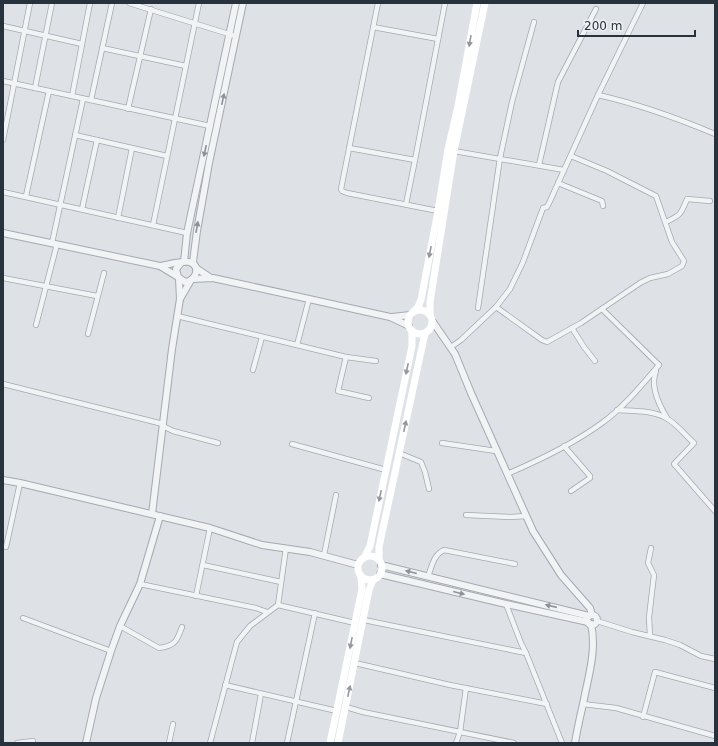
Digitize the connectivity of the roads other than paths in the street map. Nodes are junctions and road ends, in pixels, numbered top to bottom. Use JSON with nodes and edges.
{"nodes":[{"id":1,"x":30,"y":3,"type":"edge"},
{"id":2,"x":52,"y":3,"type":"edge"},
{"id":3,"x":90,"y":3,"type":"edge"},
{"id":4,"x":112,"y":3,"type":"edge"},
{"id":5,"x":129,"y":3,"type":"edge"},
{"id":6,"x":199,"y":3,"type":"edge"},
{"id":7,"x":236,"y":3,"type":"edge"},
{"id":8,"x":243,"y":3,"type":"edge"},
{"id":9,"x":378,"y":3,"type":"edge"},
{"id":10,"x":445,"y":3,"type":"edge"},
{"id":11,"x":477,"y":3,"type":"edge"},
{"id":12,"x":485,"y":3,"type":"edge"},
{"id":13,"x":643,"y":3,"type":"edge"},
{"id":14,"x":151,"y":9,"type":"junction"},
{"id":15,"x":596,"y":9,"type":"dead end"},
{"id":16,"x":195,"y":22,"type":"junction"},
{"id":17,"x":534,"y":22,"type":"dead end"},
{"id":18,"x":3,"y":26,"type":"edge"},
{"id":19,"x":373,"y":27,"type":"junction"},
{"id":20,"x":24,"y":31,"type":"junction"},
{"id":21,"x":233,"y":35,"type":"junction"},
{"id":22,"x":46,"y":36,"type":"junction"},
{"id":23,"x":438,"y":39,"type":"junction"},
{"id":24,"x":82,"y":44,"type":"junction"},
{"id":25,"x":102,"y":48,"type":"junction"},
{"id":26,"x":140,"y":56,"type":"junction"},
{"id":27,"x":186,"y":66,"type":"junction"},
{"id":28,"x":3,"y":82,"type":"edge"},
{"id":29,"x":15,"y":84,"type":"junction"},
{"id":30,"x":35,"y":88,"type":"junction"},
{"id":31,"x":49,"y":91,"type":"junction"},
{"id":32,"x":598,"y":95,"type":"junction"},
{"id":33,"x":72,"y":96,"type":"junction"},
{"id":34,"x":83,"y":99,"type":"junction"},
{"id":35,"x":91,"y":100,"type":"junction"},
{"id":36,"x":128,"y":109,"type":"junction"},
{"id":37,"x":175,"y":119,"type":"junction"},
{"id":38,"x":210,"y":126,"type":"junction"},
{"id":39,"x":715,"y":134,"type":"edge"},
{"id":40,"x":75,"y":135,"type":"junction"},
{"id":41,"x":3,"y":140,"type":"edge"},
{"id":42,"x":96,"y":140,"type":"junction"},
{"id":43,"x":132,"y":148,"type":"junction"},
{"id":44,"x":349,"y":148,"type":"junction"},
{"id":45,"x":454,"y":150,"type":"junction"},
{"id":46,"x":167,"y":156,"type":"junction"},
{"id":47,"x":571,"y":156,"type":"junction"},
{"id":48,"x":500,"y":158,"type":"junction"},
{"id":49,"x":415,"y":160,"type":"junction"},
{"id":50,"x":539,"y":165,"type":"junction"},
{"id":51,"x":564,"y":170,"type":"junction"},
{"id":52,"x":558,"y":182,"type":"junction"},
{"id":53,"x":3,"y":192,"type":"edge"},
{"id":54,"x":26,"y":196,"type":"junction"},
{"id":55,"x":710,"y":201,"type":"dead end"},
{"id":56,"x":60,"y":204,"type":"junction"},
{"id":57,"x":406,"y":204,"type":"junction"},
{"id":58,"x":603,"y":206,"type":"dead end"},
{"id":59,"x":82,"y":209,"type":"junction"},
{"id":60,"x":438,"y":211,"type":"junction"},
{"id":61,"x":118,"y":218,"type":"junction"},
{"id":62,"x":666,"y":222,"type":"junction"},
{"id":63,"x":153,"y":225,"type":"junction"},
{"id":64,"x":187,"y":233,"type":"junction"},
{"id":65,"x":3,"y":234,"type":"edge"},
{"id":66,"x":54,"y":244,"type":"junction"},
{"id":67,"x":183,"y":262,"type":"junction"},
{"id":68,"x":160,"y":266,"type":"junction"},
{"id":69,"x":195,"y":267,"type":"junction"},
{"id":70,"x":104,"y":273,"type":"dead end"},
{"id":71,"x":3,"y":278,"type":"edge"},
{"id":72,"x":178,"y":278,"type":"junction"},
{"id":73,"x":213,"y":278,"type":"junction"},
{"id":74,"x":192,"y":280,"type":"junction"},
{"id":75,"x":46,"y":286,"type":"junction"},
{"id":76,"x":97,"y":296,"type":"junction"},
{"id":77,"x":180,"y":299,"type":"junction"},
{"id":78,"x":309,"y":299,"type":"junction"},
{"id":79,"x":496,"y":307,"type":"junction"},
{"id":80,"x":478,"y":308,"type":"dead end"},
{"id":81,"x":602,"y":309,"type":"junction"},
{"id":82,"x":412,"y":313,"type":"junction"},
{"id":83,"x":430,"y":314,"type":"junction"},
{"id":84,"x":177,"y":316,"type":"junction"},
{"id":85,"x":390,"y":317,"type":"junction"},
{"id":86,"x":432,"y":322,"type":"junction"},
{"id":87,"x":36,"y":325,"type":"dead end"},
{"id":88,"x":410,"y":328,"type":"junction"},
{"id":89,"x":572,"y":328,"type":"junction"},
{"id":90,"x":425,"y":333,"type":"junction"},
{"id":91,"x":88,"y":334,"type":"dead end"},
{"id":92,"x":262,"y":336,"type":"junction"},
{"id":93,"x":297,"y":345,"type":"junction"},
{"id":94,"x":451,"y":347,"type":"junction"},
{"id":95,"x":346,"y":357,"type":"junction"},
{"id":96,"x":376,"y":361,"type":"dead end"},
{"id":97,"x":595,"y":361,"type":"dead end"},
{"id":98,"x":659,"y":366,"type":"junction"},
{"id":99,"x":253,"y":370,"type":"dead end"},
{"id":100,"x":3,"y":384,"type":"edge"},
{"id":101,"x":369,"y":398,"type":"dead end"},
{"id":102,"x":617,"y":410,"type":"junction"},
{"id":103,"x":667,"y":418,"type":"junction"},
{"id":104,"x":163,"y":425,"type":"junction"},
{"id":105,"x":218,"y":443,"type":"dead end"},
{"id":106,"x":442,"y":443,"type":"dead end"},
{"id":107,"x":292,"y":444,"type":"dead end"},
{"id":108,"x":564,"y":446,"type":"junction"},
{"id":109,"x":496,"y":451,"type":"junction"},
{"id":110,"x":399,"y":453,"type":"junction"},
{"id":111,"x":386,"y":470,"type":"junction"},
{"id":112,"x":507,"y":474,"type":"junction"},
{"id":113,"x":3,"y":480,"type":"edge"},
{"id":114,"x":20,"y":483,"type":"junction"},
{"id":115,"x":429,"y":489,"type":"dead end"},
{"id":116,"x":571,"y":491,"type":"dead end"},
{"id":117,"x":336,"y":495,"type":"dead end"},
{"id":118,"x":715,"y":511,"type":"edge"},
{"id":119,"x":152,"y":514,"type":"junction"},
{"id":120,"x":466,"y":514,"type":"dead end"},
{"id":121,"x":160,"y":516,"type":"junction"},
{"id":122,"x":526,"y":516,"type":"junction"},
{"id":123,"x":210,"y":528,"type":"junction"},
{"id":124,"x":6,"y":547,"type":"dead end"},
{"id":125,"x":286,"y":548,"type":"junction"},
{"id":126,"x":651,"y":548,"type":"dead end"},
{"id":127,"x":324,"y":555,"type":"junction"},
{"id":128,"x":364,"y":558,"type":"junction"},
{"id":129,"x":380,"y":563,"type":"junction"},
{"id":130,"x":514,"y":564,"type":"dead end"},
{"id":131,"x":202,"y":565,"type":"junction"},
{"id":132,"x":358,"y":565,"type":"junction"},
{"id":133,"x":380,"y":574,"type":"junction"},
{"id":134,"x":428,"y":576,"type":"junction"},
{"id":135,"x":361,"y":577,"type":"junction"},
{"id":136,"x":373,"y":580,"type":"junction"},
{"id":137,"x":281,"y":582,"type":"junction"},
{"id":138,"x":140,"y":584,"type":"junction"},
{"id":139,"x":196,"y":596,"type":"junction"},
{"id":140,"x":506,"y":604,"type":"junction"},
{"id":141,"x":278,"y":605,"type":"junction"},
{"id":142,"x":267,"y":612,"type":"junction"},
{"id":143,"x":315,"y":613,"type":"junction"},
{"id":144,"x":24,"y":618,"type":"dead end"},
{"id":145,"x":364,"y":620,"type":"junction"},
{"id":146,"x":591,"y":620,"type":"junction"},
{"id":147,"x":355,"y":623,"type":"junction"},
{"id":148,"x":120,"y":626,"type":"junction"},
{"id":149,"x":182,"y":627,"type":"dead end"},
{"id":150,"x":650,"y":636,"type":"junction"},
{"id":151,"x":111,"y":651,"type":"junction"},
{"id":152,"x":526,"y":654,"type":"junction"},
{"id":153,"x":715,"y":659,"type":"edge"},
{"id":154,"x":355,"y":663,"type":"junction"},
{"id":155,"x":225,"y":685,"type":"junction"},
{"id":156,"x":466,"y":688,"type":"junction"},
{"id":157,"x":715,"y":688,"type":"edge"},
{"id":158,"x":261,"y":694,"type":"junction"},
{"id":159,"x":296,"y":702,"type":"junction"},
{"id":160,"x":547,"y":704,"type":"junction"},
{"id":161,"x":583,"y":704,"type":"junction"},
{"id":162,"x":346,"y":707,"type":"junction"},
{"id":163,"x":337,"y":711,"type":"junction"},
{"id":164,"x":643,"y":716,"type":"junction"},
{"id":165,"x":173,"y":724,"type":"dead end"},
{"id":166,"x":460,"y":732,"type":"junction"},
{"id":167,"x":715,"y":736,"type":"edge"},
{"id":168,"x":33,"y":741,"type":"dead end"},
{"id":169,"x":17,"y":743,"type":"edge"},
{"id":170,"x":86,"y":743,"type":"edge"},
{"id":171,"x":169,"y":743,"type":"edge"},
{"id":172,"x":210,"y":743,"type":"edge"},
{"id":173,"x":252,"y":743,"type":"edge"},
{"id":174,"x":287,"y":743,"type":"edge"},
{"id":175,"x":330,"y":743,"type":"edge"},
{"id":176,"x":338,"y":743,"type":"edge"},
{"id":177,"x":456,"y":743,"type":"edge"},
{"id":178,"x":514,"y":743,"type":"edge"},
{"id":179,"x":562,"y":743,"type":"edge"},
{"id":180,"x":575,"y":743,"type":"edge"}],
"edges":[{"from":1,"to":20,"type":"street"},
{"from":2,"to":22,"type":"street"},
{"from":3,"to":24,"type":"street"},
{"from":4,"to":25,"type":"street"},
{"from":5,"to":14,"type":"street"},
{"from":6,"to":16,"type":"street"},
{"from":7,"to":21,"type":"street"},
{"from":8,"to":21,"type":"street"},
{"from":9,"to":19,"type":"street"},
{"from":10,"to":23,"type":"street"},
{"from":11,"to":60,"type":"main road","one_way":true},
{"from":12,"to":45,"type":"main road"},
{"from":13,"to":32,"type":"street"},
{"from":14,"to":16,"type":"street"},
{"from":14,"to":26,"type":"street"},
{"from":15,"to":50,"type":"street"},
{"from":16,"to":21,"type":"street"},
{"from":16,"to":27,"type":"street"},
{"from":17,"to":48,"type":"street"},
{"from":18,"to":20,"type":"street"},
{"from":19,"to":23,"type":"street"},
{"from":19,"to":44,"type":"street"},
{"from":20,"to":22,"type":"street"},
{"from":20,"to":29,"type":"street"},
{"from":21,"to":38,"type":"street"},
{"from":69,"to":21,"type":"street","one_way":true},
{"from":22,"to":24,"type":"street"},
{"from":22,"to":30,"type":"street"},
{"from":23,"to":49,"type":"street"},
{"from":24,"to":33,"type":"street"},
{"from":25,"to":26,"type":"street"},
{"from":25,"to":35,"type":"street"},
{"from":26,"to":27,"type":"street"},
{"from":26,"to":36,"type":"street"},
{"from":27,"to":37,"type":"street"},
{"from":28,"to":29,"type":"street"},
{"from":29,"to":30,"type":"street"},
{"from":29,"to":41,"type":"street"},
{"from":30,"to":31,"type":"street"},
{"from":31,"to":33,"type":"street"},
{"from":31,"to":54,"type":"street"},
{"from":32,"to":39,"type":"street"},
{"from":32,"to":47,"type":"street"},
{"from":33,"to":34,"type":"street"},
{"from":34,"to":35,"type":"street"},
{"from":34,"to":40,"type":"street"},
{"from":35,"to":36,"type":"street"},
{"from":36,"to":37,"type":"street"},
{"from":37,"to":38,"type":"street"},
{"from":37,"to":46,"type":"street"},
{"from":38,"to":64,"type":"street","one_way":true},
{"from":40,"to":42,"type":"street"},
{"from":40,"to":56,"type":"street"},
{"from":42,"to":43,"type":"street"},
{"from":42,"to":59,"type":"street"},
{"from":43,"to":46,"type":"street"},
{"from":43,"to":61,"type":"street"},
{"from":44,"to":49,"type":"street"},
{"from":44,"to":57,"type":"street"},
{"from":45,"to":48,"type":"street"},
{"from":45,"to":83,"type":"main road"},
{"from":46,"to":63,"type":"street"},
{"from":47,"to":51,"type":"street"},
{"from":47,"to":62,"type":"street"},
{"from":48,"to":50,"type":"street"},
{"from":48,"to":80,"type":"street"},
{"from":49,"to":57,"type":"street"},
{"from":50,"to":51,"type":"street"},
{"from":51,"to":52,"type":"street"},
{"from":52,"to":58,"type":"street"},
{"from":52,"to":79,"type":"street"},
{"from":53,"to":54,"type":"street"},
{"from":54,"to":56,"type":"street"},
{"from":55,"to":62,"type":"street"},
{"from":56,"to":59,"type":"street"},
{"from":56,"to":66,"type":"street"},
{"from":57,"to":60,"type":"street"},
{"from":59,"to":61,"type":"street"},
{"from":60,"to":82,"type":"main road","one_way":true},
{"from":61,"to":63,"type":"street"},
{"from":62,"to":81,"type":"street"},
{"from":63,"to":64,"type":"street"},
{"from":64,"to":67,"type":"street"},
{"from":65,"to":66,"type":"street"},
{"from":66,"to":68,"type":"street"},
{"from":66,"to":75,"type":"street"},
{"from":67,"to":68,"type":"street"},
{"from":67,"to":69,"type":"street"},
{"from":67,"to":72,"type":"street"},
{"from":68,"to":72,"type":"street"},
{"from":69,"to":73,"type":"street"},
{"from":69,"to":74,"type":"street"},
{"from":70,"to":76,"type":"street"},
{"from":71,"to":75,"type":"street"},
{"from":72,"to":74,"type":"street"},
{"from":72,"to":77,"type":"street"},
{"from":73,"to":74,"type":"street"},
{"from":73,"to":78,"type":"street"},
{"from":74,"to":77,"type":"street"},
{"from":75,"to":76,"type":"street"},
{"from":75,"to":87,"type":"street"},
{"from":76,"to":91,"type":"street"},
{"from":77,"to":84,"type":"street"},
{"from":78,"to":85,"type":"street"},
{"from":78,"to":93,"type":"street"},
{"from":79,"to":89,"type":"street"},
{"from":79,"to":94,"type":"street"},
{"from":81,"to":89,"type":"street"},
{"from":81,"to":98,"type":"street"},
{"from":82,"to":83,"type":"main road"},
{"from":82,"to":85,"type":"street"},
{"from":82,"to":88,"type":"main road"},
{"from":83,"to":86,"type":"main road"},
{"from":84,"to":92,"type":"street"},
{"from":84,"to":104,"type":"street"},
{"from":85,"to":88,"type":"street"},
{"from":86,"to":90,"type":"main road"},
{"from":86,"to":94,"type":"street"},
{"from":88,"to":90,"type":"main road"},
{"from":88,"to":111,"type":"main road","one_way":true},
{"from":89,"to":97,"type":"street"},
{"from":110,"to":90,"type":"main road","one_way":true},
{"from":92,"to":93,"type":"street"},
{"from":92,"to":99,"type":"street"},
{"from":93,"to":95,"type":"street"},
{"from":94,"to":109,"type":"street"},
{"from":95,"to":96,"type":"street"},
{"from":95,"to":101,"type":"street"},
{"from":98,"to":102,"type":"street"},
{"from":98,"to":103,"type":"street"},
{"from":100,"to":104,"type":"street"},
{"from":102,"to":103,"type":"street"},
{"from":102,"to":108,"type":"street"},
{"from":103,"to":118,"type":"street"},
{"from":104,"to":105,"type":"street"},
{"from":104,"to":119,"type":"street"},
{"from":106,"to":109,"type":"street"},
{"from":107,"to":111,"type":"street"},
{"from":108,"to":112,"type":"street"},
{"from":108,"to":116,"type":"street"},
{"from":109,"to":112,"type":"street"},
{"from":110,"to":115,"type":"street"},
{"from":110,"to":129,"type":"main road"},
{"from":111,"to":128,"type":"main road","one_way":true},
{"from":112,"to":122,"type":"street"},
{"from":113,"to":114,"type":"street"},
{"from":114,"to":119,"type":"street"},
{"from":114,"to":124,"type":"street"},
{"from":117,"to":127,"type":"street"},
{"from":119,"to":121,"type":"street"},
{"from":120,"to":122,"type":"street"},
{"from":121,"to":123,"type":"street"},
{"from":121,"to":138,"type":"street"},
{"from":122,"to":146,"type":"street"},
{"from":123,"to":125,"type":"street"},
{"from":123,"to":131,"type":"street"},
{"from":125,"to":127,"type":"street"},
{"from":125,"to":137,"type":"street"},
{"from":126,"to":150,"type":"street"},
{"from":127,"to":132,"type":"street"},
{"from":128,"to":129,"type":"main road"},
{"from":128,"to":132,"type":"main road"},
{"from":129,"to":133,"type":"main road"},
{"from":134,"to":129,"type":"street","one_way":true},
{"from":130,"to":134,"type":"street"},
{"from":131,"to":137,"type":"street"},
{"from":131,"to":139,"type":"street"},
{"from":132,"to":135,"type":"main road"},
{"from":133,"to":136,"type":"main road"},
{"from":133,"to":140,"type":"street","one_way":true},
{"from":146,"to":134,"type":"street","one_way":true},
{"from":135,"to":136,"type":"main road"},
{"from":135,"to":147,"type":"main road"},
{"from":136,"to":145,"type":"main road"},
{"from":137,"to":141,"type":"street"},
{"from":138,"to":139,"type":"street"},
{"from":138,"to":148,"type":"street"},
{"from":139,"to":142,"type":"street"},
{"from":140,"to":146,"type":"street"},
{"from":140,"to":152,"type":"street"},
{"from":141,"to":142,"type":"street"},
{"from":141,"to":143,"type":"street"},
{"from":142,"to":155,"type":"street"},
{"from":143,"to":147,"type":"street"},
{"from":143,"to":159,"type":"street"},
{"from":144,"to":151,"type":"street"},
{"from":145,"to":152,"type":"street"},
{"from":145,"to":154,"type":"main road"},
{"from":146,"to":150,"type":"street"},
{"from":146,"to":161,"type":"street"},
{"from":147,"to":163,"type":"main road","one_way":true},
{"from":148,"to":149,"type":"street"},
{"from":148,"to":151,"type":"street"},
{"from":150,"to":153,"type":"street"},
{"from":151,"to":170,"type":"street"},
{"from":152,"to":160,"type":"street"},
{"from":154,"to":156,"type":"street"},
{"from":162,"to":154,"type":"main road","one_way":true},
{"from":155,"to":158,"type":"street"},
{"from":155,"to":172,"type":"street"},
{"from":156,"to":160,"type":"street"},
{"from":156,"to":166,"type":"street"},
{"from":157,"to":164,"type":"street"},
{"from":158,"to":159,"type":"street"},
{"from":158,"to":173,"type":"street"},
{"from":159,"to":163,"type":"street"},
{"from":159,"to":174,"type":"street"},
{"from":160,"to":179,"type":"street"},
{"from":161,"to":164,"type":"street"},
{"from":161,"to":180,"type":"street"},
{"from":162,"to":166,"type":"street"},
{"from":162,"to":176,"type":"main road"},
{"from":163,"to":175,"type":"main road"},
{"from":164,"to":167,"type":"street"},
{"from":165,"to":171,"type":"street"},
{"from":166,"to":177,"type":"street"},
{"from":166,"to":178,"type":"street"},
{"from":168,"to":169,"type":"street"}]}
